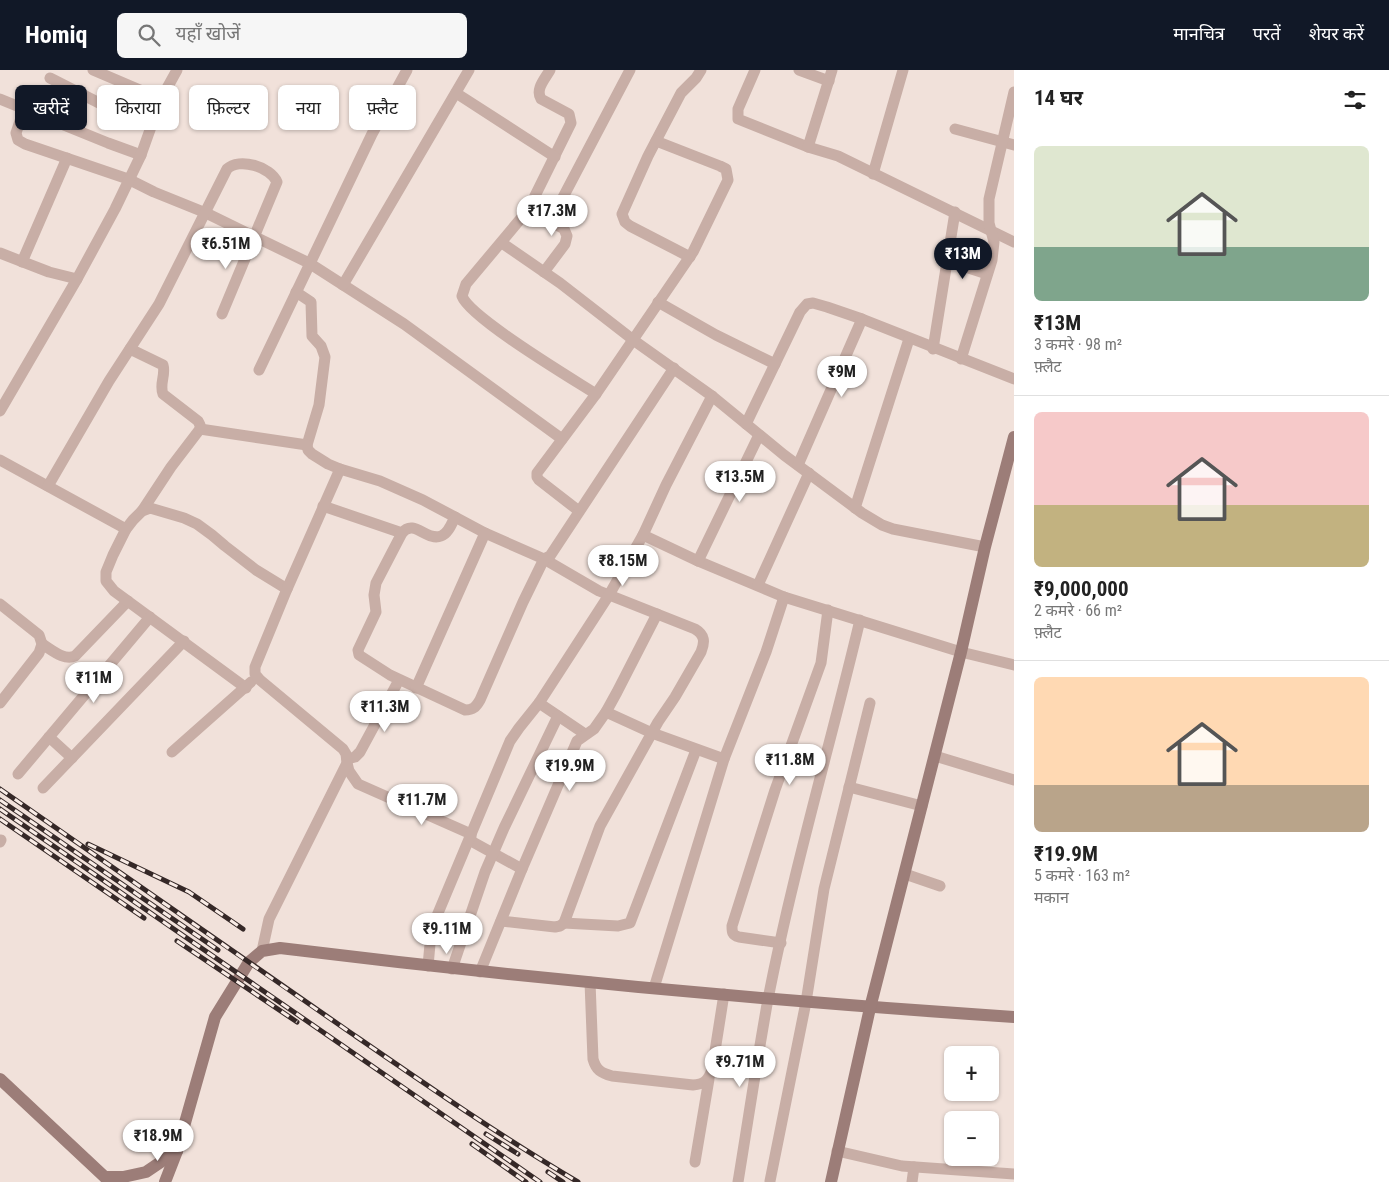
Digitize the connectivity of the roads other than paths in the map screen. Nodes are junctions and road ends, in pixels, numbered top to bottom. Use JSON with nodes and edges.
{"nodes":[{"id":1,"x":93,"y":70,"type":"edge"},
{"id":2,"x":177,"y":70,"type":"edge"},
{"id":3,"x":407,"y":70,"type":"edge"},
{"id":4,"x":469,"y":70,"type":"edge"},
{"id":5,"x":550,"y":70,"type":"edge"},
{"id":6,"x":630,"y":70,"type":"edge"},
{"id":7,"x":701,"y":70,"type":"edge"},
{"id":8,"x":755,"y":70,"type":"edge"},
{"id":9,"x":799,"y":70,"type":"edge"},
{"id":10,"x":903,"y":70,"type":"edge"},
{"id":11,"x":108,"y":73,"type":"edge"},
{"id":12,"x":830,"y":75,"type":"edge"},
{"id":13,"x":50,"y":78,"type":"dead end"},
{"id":14,"x":132,"y":85,"type":"edge"},
{"id":15,"x":169,"y":85,"type":"edge"},
{"id":16,"x":1014,"y":92,"type":"edge"},
{"id":17,"x":456,"y":93,"type":"junction"},
{"id":18,"x":0,"y":99,"type":"edge"},
{"id":19,"x":97,"y":102,"type":"edge"},
{"id":20,"x":15,"y":105,"type":"edge"},
{"id":21,"x":955,"y":129,"type":"dead end"},
{"id":22,"x":17,"y":130,"type":"edge"},
{"id":23,"x":76,"y":130,"type":"edge"},
{"id":24,"x":149,"y":130,"type":"edge"},
{"id":25,"x":656,"y":141,"type":"junction"},
{"id":26,"x":1008,"y":144,"type":"edge"},
{"id":27,"x":808,"y":147,"type":"junction"},
{"id":28,"x":140,"y":154,"type":"junction"},
{"id":29,"x":555,"y":157,"type":"junction"},
{"id":30,"x":67,"y":158,"type":"junction"},
{"id":31,"x":874,"y":174,"type":"junction"},
{"id":32,"x":128,"y":179,"type":"junction"},
{"id":33,"x":528,"y":210,"type":"junction"},
{"id":34,"x":955,"y":212,"type":"junction"},
{"id":35,"x":206,"y":213,"type":"junction"},
{"id":36,"x":550,"y":222,"type":"junction"},
{"id":37,"x":992,"y":231,"type":"junction"},
{"id":38,"x":254,"y":236,"type":"junction"},
{"id":39,"x":502,"y":242,"type":"junction"},
{"id":40,"x":1014,"y":242,"type":"edge"},
{"id":41,"x":0,"y":253,"type":"edge"},
{"id":42,"x":690,"y":257,"type":"junction"},
{"id":43,"x":947,"y":261,"type":"junction"},
{"id":44,"x":22,"y":262,"type":"junction"},
{"id":45,"x":309,"y":263,"type":"junction"},
{"id":46,"x":544,"y":272,"type":"junction"},
{"id":47,"x":988,"y":274,"type":"junction"},
{"id":48,"x":77,"y":279,"type":"junction"},
{"id":49,"x":343,"y":285,"type":"junction"},
{"id":50,"x":296,"y":292,"type":"junction"},
{"id":51,"x":658,"y":302,"type":"junction"},
{"id":52,"x":222,"y":314,"type":"dead end"},
{"id":53,"x":862,"y":319,"type":"junction"},
{"id":54,"x":909,"y":339,"type":"junction"},
{"id":55,"x":633,"y":340,"type":"junction"},
{"id":56,"x":130,"y":348,"type":"junction"},
{"id":57,"x":933,"y":348,"type":"junction"},
{"id":58,"x":961,"y":359,"type":"junction"},
{"id":59,"x":775,"y":364,"type":"junction"},
{"id":60,"x":674,"y":368,"type":"junction"},
{"id":61,"x":259,"y":370,"type":"dead end"},
{"id":62,"x":1014,"y":379,"type":"edge"},
{"id":63,"x":596,"y":394,"type":"junction"},
{"id":64,"x":712,"y":396,"type":"junction"},
{"id":65,"x":0,"y":411,"type":"edge"},
{"id":66,"x":746,"y":424,"type":"junction"},
{"id":67,"x":200,"y":429,"type":"junction"},
{"id":68,"x":759,"y":435,"type":"junction"},
{"id":69,"x":1014,"y":438,"type":"edge"},
{"id":70,"x":562,"y":439,"type":"junction"},
{"id":71,"x":307,"y":445,"type":"junction"},
{"id":72,"x":0,"y":460,"type":"edge"},
{"id":73,"x":798,"y":465,"type":"junction"},
{"id":74,"x":340,"y":469,"type":"junction"},
{"id":75,"x":809,"y":473,"type":"junction"},
{"id":76,"x":48,"y":486,"type":"junction"},
{"id":77,"x":323,"y":506,"type":"junction"},
{"id":78,"x":855,"y":508,"type":"junction"},
{"id":79,"x":142,"y":511,"type":"junction"},
{"id":80,"x":579,"y":511,"type":"junction"},
{"id":81,"x":455,"y":517,"type":"junction"},
{"id":82,"x":126,"y":529,"type":"junction"},
{"id":83,"x":402,"y":533,"type":"junction"},
{"id":84,"x":485,"y":533,"type":"junction"},
{"id":85,"x":643,"y":535,"type":"junction"},
{"id":86,"x":985,"y":546,"type":"junction"},
{"id":87,"x":544,"y":559,"type":"junction"},
{"id":88,"x":698,"y":561,"type":"junction"},
{"id":89,"x":758,"y":585,"type":"junction"},
{"id":90,"x":287,"y":589,"type":"junction"},
{"id":91,"x":610,"y":595,"type":"junction"},
{"id":92,"x":784,"y":597,"type":"junction"},
{"id":93,"x":128,"y":601,"type":"junction"},
{"id":94,"x":0,"y":604,"type":"edge"},
{"id":95,"x":828,"y":610,"type":"junction"},
{"id":96,"x":657,"y":614,"type":"junction"},
{"id":97,"x":150,"y":617,"type":"junction"},
{"id":98,"x":860,"y":620,"type":"junction"},
{"id":99,"x":184,"y":641,"type":"junction"},
{"id":100,"x":42,"y":644,"type":"junction"},
{"id":101,"x":961,"y":652,"type":"junction"},
{"id":102,"x":1014,"y":664,"type":"edge"},
{"id":103,"x":256,"y":674,"type":"junction"},
{"id":104,"x":399,"y":680,"type":"junction"},
{"id":105,"x":246,"y":688,"type":"junction"},
{"id":106,"x":416,"y":688,"type":"junction"},
{"id":107,"x":0,"y":703,"type":"edge"},
{"id":108,"x":539,"y":703,"type":"junction"},
{"id":109,"x":870,"y":703,"type":"dead end"},
{"id":110,"x":606,"y":712,"type":"junction"},
{"id":111,"x":558,"y":716,"type":"junction"},
{"id":112,"x":652,"y":733,"type":"junction"},
{"id":113,"x":584,"y":734,"type":"junction"},
{"id":114,"x":49,"y":737,"type":"junction"},
{"id":115,"x":696,"y":750,"type":"junction"},
{"id":116,"x":172,"y":752,"type":"dead end"},
{"id":117,"x":935,"y":756,"type":"junction"},
{"id":118,"x":72,"y":758,"type":"junction"},
{"id":119,"x":724,"y":760,"type":"junction"},
{"id":120,"x":347,"y":761,"type":"junction"},
{"id":121,"x":18,"y":774,"type":"dead end"},
{"id":122,"x":1014,"y":780,"type":"edge"},
{"id":123,"x":849,"y":787,"type":"junction"},
{"id":124,"x":43,"y":788,"type":"dead end"},
{"id":125,"x":922,"y":806,"type":"junction"},
{"id":126,"x":471,"y":834,"type":"junction"},
{"id":127,"x":494,"y":853,"type":"junction"},
{"id":128,"x":522,"y":869,"type":"junction"},
{"id":129,"x":905,"y":874,"type":"junction"},
{"id":130,"x":940,"y":886,"type":"dead end"},
{"id":131,"x":501,"y":921,"type":"junction"},
{"id":132,"x":564,"y":923,"type":"junction"},
{"id":133,"x":781,"y":943,"type":"junction"},
{"id":134,"x":262,"y":951,"type":"junction"},
{"id":135,"x":428,"y":966,"type":"junction"},
{"id":136,"x":452,"y":969,"type":"junction"},
{"id":137,"x":480,"y":972,"type":"junction"},
{"id":138,"x":590,"y":982,"type":"junction"},
{"id":139,"x":654,"y":988,"type":"junction"},
{"id":140,"x":724,"y":994,"type":"junction"},
{"id":141,"x":769,"y":998,"type":"junction"},
{"id":142,"x":806,"y":1002,"type":"junction"},
{"id":143,"x":870,"y":1008,"type":"junction"},
{"id":144,"x":1014,"y":1017,"type":"edge"},
{"id":145,"x":0,"y":1079,"type":"edge"},
{"id":146,"x":709,"y":1079,"type":"junction"},
{"id":147,"x":177,"y":1151,"type":"junction"},
{"id":148,"x":838,"y":1151,"type":"junction"},
{"id":149,"x":696,"y":1162,"type":"dead end"},
{"id":150,"x":914,"y":1167,"type":"junction"},
{"id":151,"x":1014,"y":1174,"type":"edge"},
{"id":152,"x":107,"y":1180,"type":"edge"},
{"id":153,"x":770,"y":1181,"type":"edge"},
{"id":154,"x":166,"y":1182,"type":"edge"},
{"id":155,"x":738,"y":1182,"type":"edge"},
{"id":156,"x":830,"y":1182,"type":"edge"},
{"id":157,"x":912,"y":1182,"type":"edge"}],
"edges":[{"from":1,"to":11,"type":"street"},
{"from":2,"to":15,"type":"street"},
{"from":3,"to":45,"type":"street"},
{"from":4,"to":17,"type":"street"},
{"from":5,"to":29,"type":"street"},
{"from":6,"to":36,"type":"street"},
{"from":7,"to":25,"type":"street"},
{"from":8,"to":27,"type":"street"},
{"from":9,"to":12,"type":"street"},
{"from":10,"to":31,"type":"street"},
{"from":11,"to":14,"type":"street"},
{"from":12,"to":27,"type":"street"},
{"from":13,"to":19,"type":"street"},
{"from":16,"to":26,"type":"street"},
{"from":17,"to":29,"type":"street"},
{"from":17,"to":49,"type":"street"},
{"from":18,"to":20,"type":"street"},
{"from":21,"to":26,"type":"street"},
{"from":22,"to":30,"type":"street"},
{"from":23,"to":28,"type":"street"},
{"from":24,"to":28,"type":"street"},
{"from":25,"to":42,"type":"street"},
{"from":25,"to":42,"type":"street"},
{"from":26,"to":37,"type":"street"},
{"from":27,"to":31,"type":"street"},
{"from":28,"to":32,"type":"street"},
{"from":29,"to":33,"type":"street"},
{"from":30,"to":32,"type":"street"},
{"from":30,"to":44,"type":"street"},
{"from":31,"to":34,"type":"street"},
{"from":32,"to":35,"type":"street"},
{"from":32,"to":48,"type":"street"},
{"from":33,"to":36,"type":"street"},
{"from":33,"to":39,"type":"street"},
{"from":34,"to":37,"type":"street"},
{"from":34,"to":43,"type":"street"},
{"from":35,"to":38,"type":"street"},
{"from":35,"to":38,"type":"street"},
{"from":35,"to":56,"type":"street"},
{"from":36,"to":46,"type":"street"},
{"from":37,"to":40,"type":"street"},
{"from":37,"to":47,"type":"street"},
{"from":38,"to":45,"type":"street"},
{"from":38,"to":52,"type":"street"},
{"from":39,"to":46,"type":"street"},
{"from":39,"to":63,"type":"street"},
{"from":41,"to":44,"type":"street"},
{"from":42,"to":51,"type":"street"},
{"from":43,"to":47,"type":"street"},
{"from":43,"to":57,"type":"street"},
{"from":44,"to":48,"type":"street"},
{"from":45,"to":49,"type":"street"},
{"from":45,"to":50,"type":"street"},
{"from":46,"to":55,"type":"street"},
{"from":47,"to":58,"type":"street"},
{"from":48,"to":65,"type":"street"},
{"from":49,"to":70,"type":"street"},
{"from":50,"to":61,"type":"street"},
{"from":50,"to":71,"type":"street"},
{"from":51,"to":55,"type":"street"},
{"from":51,"to":59,"type":"street"},
{"from":53,"to":54,"type":"street"},
{"from":53,"to":59,"type":"street"},
{"from":53,"to":73,"type":"street"},
{"from":54,"to":57,"type":"street"},
{"from":54,"to":78,"type":"street"},
{"from":55,"to":60,"type":"street"},
{"from":55,"to":63,"type":"street"},
{"from":56,"to":67,"type":"street"},
{"from":56,"to":76,"type":"street"},
{"from":57,"to":58,"type":"street"},
{"from":58,"to":62,"type":"street"},
{"from":59,"to":66,"type":"street"},
{"from":60,"to":64,"type":"street"},
{"from":60,"to":80,"type":"street"},
{"from":63,"to":70,"type":"street"},
{"from":64,"to":66,"type":"street"},
{"from":64,"to":85,"type":"street"},
{"from":66,"to":68,"type":"street"},
{"from":67,"to":71,"type":"street"},
{"from":67,"to":79,"type":"street"},
{"from":68,"to":73,"type":"street"},
{"from":68,"to":88,"type":"street"},
{"from":69,"to":86,"type":"street"},
{"from":70,"to":80,"type":"street"},
{"from":71,"to":74,"type":"street"},
{"from":72,"to":76,"type":"street"},
{"from":73,"to":75,"type":"street"},
{"from":74,"to":77,"type":"street"},
{"from":74,"to":81,"type":"street"},
{"from":75,"to":78,"type":"street"},
{"from":75,"to":89,"type":"street"},
{"from":76,"to":82,"type":"street"},
{"from":77,"to":83,"type":"street"},
{"from":77,"to":90,"type":"street"},
{"from":78,"to":86,"type":"street"},
{"from":79,"to":82,"type":"street"},
{"from":79,"to":90,"type":"street"},
{"from":80,"to":87,"type":"street"},
{"from":81,"to":83,"type":"street"},
{"from":81,"to":84,"type":"street"},
{"from":82,"to":93,"type":"street"},
{"from":83,"to":104,"type":"street"},
{"from":84,"to":87,"type":"street"},
{"from":84,"to":106,"type":"street"},
{"from":85,"to":88,"type":"street"},
{"from":85,"to":91,"type":"street"},
{"from":86,"to":101,"type":"street"},
{"from":87,"to":91,"type":"street"},
{"from":87,"to":106,"type":"street"},
{"from":88,"to":89,"type":"street"},
{"from":89,"to":92,"type":"street"},
{"from":90,"to":103,"type":"street"},
{"from":91,"to":96,"type":"street"},
{"from":91,"to":108,"type":"street"},
{"from":92,"to":95,"type":"street"},
{"from":92,"to":119,"type":"street"},
{"from":93,"to":97,"type":"street"},
{"from":93,"to":100,"type":"street"},
{"from":94,"to":100,"type":"street"},
{"from":95,"to":98,"type":"street"},
{"from":95,"to":133,"type":"street"},
{"from":96,"to":110,"type":"street"},
{"from":96,"to":112,"type":"street"},
{"from":97,"to":99,"type":"street"},
{"from":97,"to":114,"type":"street"},
{"from":98,"to":101,"type":"street"},
{"from":98,"to":133,"type":"street"},
{"from":99,"to":105,"type":"street"},
{"from":99,"to":118,"type":"street"},
{"from":100,"to":107,"type":"street"},
{"from":101,"to":102,"type":"street"},
{"from":101,"to":117,"type":"street"},
{"from":103,"to":105,"type":"street"},
{"from":103,"to":120,"type":"street"},
{"from":104,"to":106,"type":"street"},
{"from":104,"to":120,"type":"street"},
{"from":105,"to":116,"type":"street"},
{"from":108,"to":111,"type":"street"},
{"from":108,"to":126,"type":"street"},
{"from":109,"to":123,"type":"street"},
{"from":110,"to":112,"type":"street"},
{"from":110,"to":113,"type":"street"},
{"from":111,"to":113,"type":"street"},
{"from":111,"to":127,"type":"street"},
{"from":112,"to":115,"type":"street"},
{"from":112,"to":132,"type":"street"},
{"from":113,"to":128,"type":"street"},
{"from":114,"to":118,"type":"street"},
{"from":114,"to":121,"type":"street"},
{"from":115,"to":119,"type":"street"},
{"from":115,"to":132,"type":"street"},
{"from":117,"to":122,"type":"street"},
{"from":117,"to":125,"type":"street"},
{"from":118,"to":124,"type":"street"},
{"from":119,"to":139,"type":"street"},
{"from":120,"to":126,"type":"street"},
{"from":120,"to":134,"type":"street"},
{"from":123,"to":125,"type":"street"},
{"from":123,"to":142,"type":"street"},
{"from":125,"to":129,"type":"street"},
{"from":126,"to":127,"type":"street"},
{"from":126,"to":135,"type":"street"},
{"from":127,"to":128,"type":"street"},
{"from":127,"to":136,"type":"street"},
{"from":128,"to":131,"type":"street"},
{"from":129,"to":130,"type":"street"},
{"from":129,"to":143,"type":"street"},
{"from":131,"to":132,"type":"street"},
{"from":131,"to":137,"type":"street"},
{"from":133,"to":141,"type":"street"},
{"from":134,"to":135,"type":"street"},
{"from":134,"to":147,"type":"street"},
{"from":135,"to":136,"type":"street"},
{"from":136,"to":137,"type":"street"},
{"from":137,"to":138,"type":"street"},
{"from":138,"to":139,"type":"street"},
{"from":138,"to":146,"type":"street"},
{"from":139,"to":140,"type":"street"},
{"from":140,"to":141,"type":"street"},
{"from":140,"to":146,"type":"street"},
{"from":141,"to":142,"type":"street"},
{"from":141,"to":155,"type":"street"},
{"from":142,"to":143,"type":"street"},
{"from":142,"to":153,"type":"street"},
{"from":143,"to":144,"type":"street"},
{"from":143,"to":148,"type":"street"},
{"from":145,"to":152,"type":"street"},
{"from":146,"to":149,"type":"street"},
{"from":147,"to":152,"type":"street"},
{"from":147,"to":154,"type":"street"},
{"from":148,"to":150,"type":"street"},
{"from":148,"to":156,"type":"street"},
{"from":150,"to":151,"type":"street"},
{"from":150,"to":157,"type":"street"}]}
